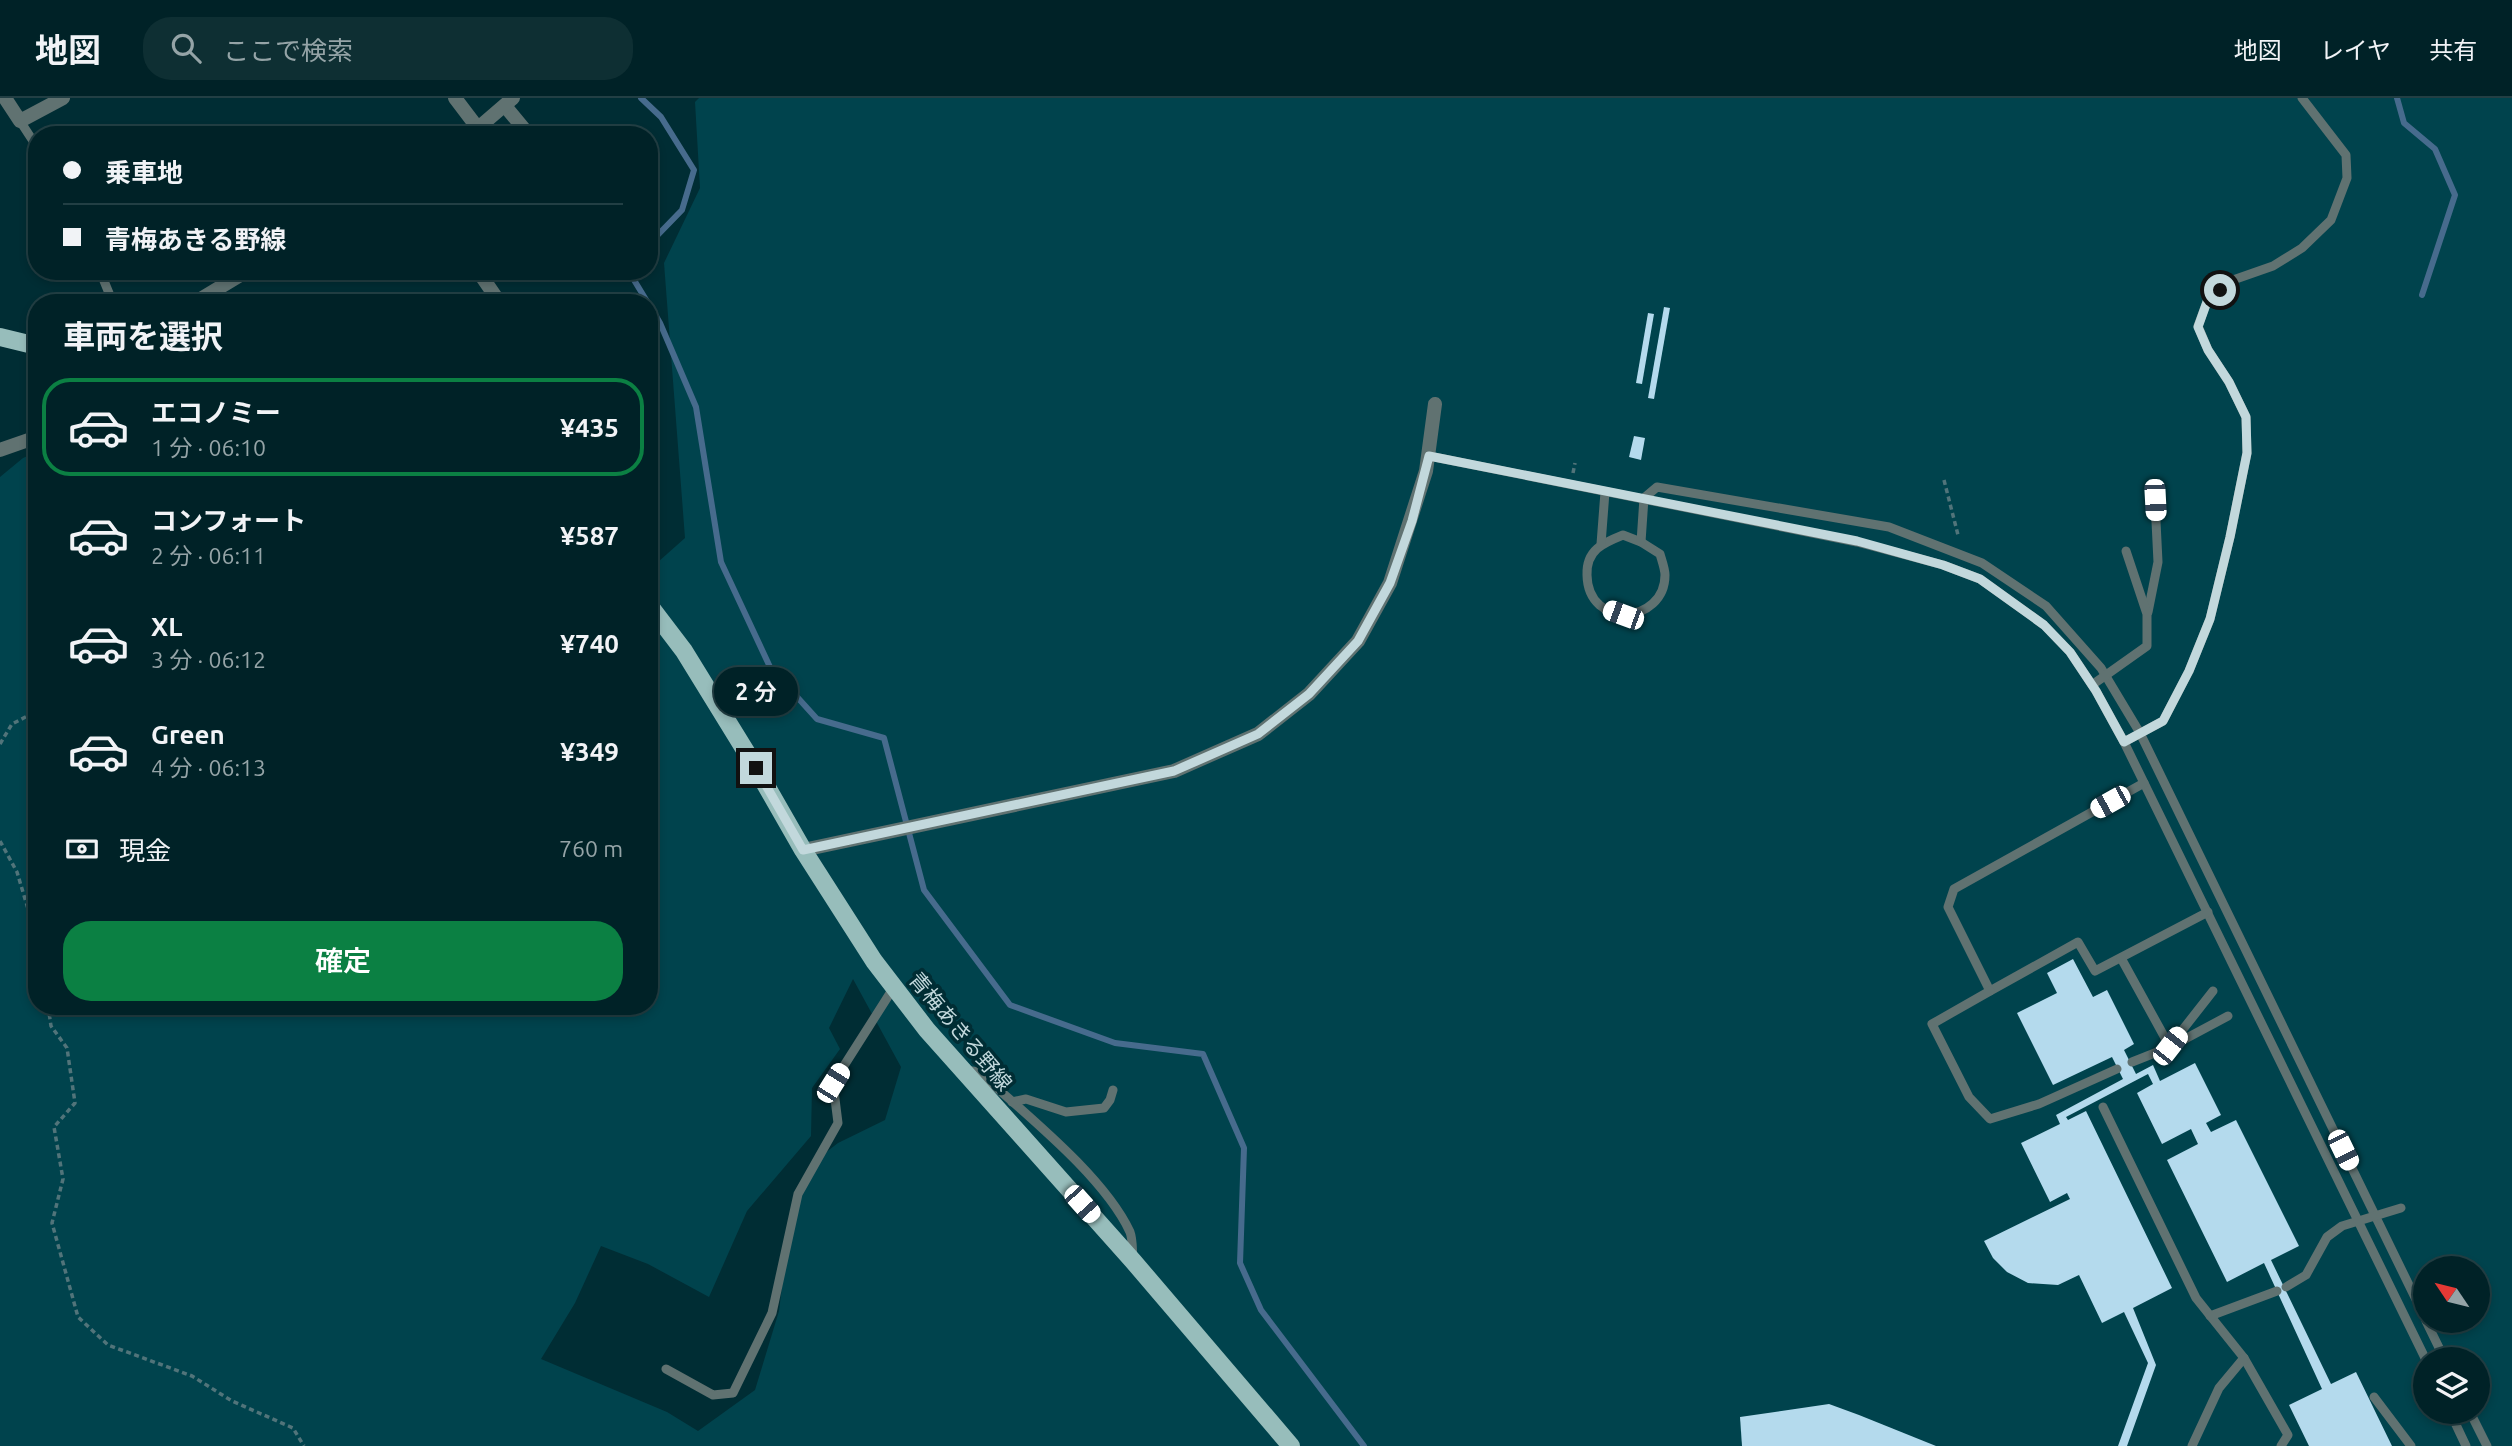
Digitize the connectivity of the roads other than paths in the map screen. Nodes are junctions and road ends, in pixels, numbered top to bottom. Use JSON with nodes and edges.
{"nodes":[{"id":1,"x":5,"y":98,"type":"edge"},
{"id":2,"x":63,"y":98,"type":"edge"},
{"id":3,"x":455,"y":98,"type":"edge"},
{"id":4,"x":2302,"y":98,"type":"edge"},
{"id":5,"x":509,"y":102,"type":"edge"},
{"id":6,"x":20,"y":121,"type":"junction"},
{"id":7,"x":471,"y":126,"type":"edge"},
{"id":8,"x":480,"y":126,"type":"edge"},
{"id":9,"x":524,"y":126,"type":"edge"},
{"id":10,"x":28,"y":133,"type":"edge"},
{"id":11,"x":232,"y":280,"type":"edge"},
{"id":12,"x":209,"y":294,"type":"edge"},
{"id":13,"x":0,"y":337,"type":"edge"},
{"id":14,"x":28,"y":344,"type":"edge"},
{"id":15,"x":1435,"y":404,"type":"dead end"},
{"id":16,"x":28,"y":440,"type":"edge"},
{"id":17,"x":0,"y":450,"type":"edge"},
{"id":18,"x":1429,"y":456,"type":"junction"},
{"id":19,"x":1605,"y":492,"type":"junction"},
{"id":20,"x":1644,"y":498,"type":"junction"},
{"id":21,"x":2155,"y":500,"type":"dead end"},
{"id":22,"x":1641,"y":541,"type":"junction"},
{"id":23,"x":1601,"y":544,"type":"junction"},
{"id":24,"x":2126,"y":551,"type":"dead end"},
{"id":25,"x":2147,"y":614,"type":"junction"},
{"id":26,"x":658,"y":617,"type":"edge"},
{"id":27,"x":2106,"y":676,"type":"junction"},
{"id":28,"x":2092,"y":685,"type":"junction"},
{"id":29,"x":2140,"y":733,"type":"junction"},
{"id":30,"x":2124,"y":742,"type":"junction"},
{"id":31,"x":2144,"y":783,"type":"junction"},
{"id":32,"x":803,"y":850,"type":"junction"},
{"id":33,"x":2208,"y":912,"type":"junction"},
{"id":34,"x":2121,"y":957,"type":"junction"},
{"id":35,"x":894,"y":987,"type":"junction"},
{"id":36,"x":1990,"y":991,"type":"junction"},
{"id":37,"x":2213,"y":991,"type":"dead end"},
{"id":38,"x":2228,"y":1016,"type":"dead end"},
{"id":39,"x":2170,"y":1046,"type":"junction"},
{"id":40,"x":2132,"y":1062,"type":"dead end"},
{"id":41,"x":2117,"y":1069,"type":"dead end"},
{"id":42,"x":963,"y":1070,"type":"junction"},
{"id":43,"x":1113,"y":1090,"type":"dead end"},
{"id":44,"x":1012,"y":1102,"type":"junction"},
{"id":45,"x":2103,"y":1107,"type":"dead end"},
{"id":46,"x":2401,"y":1208,"type":"dead end"},
{"id":47,"x":2375,"y":1216,"type":"junction"},
{"id":48,"x":2359,"y":1221,"type":"junction"},
{"id":49,"x":1133,"y":1261,"type":"junction"},
{"id":50,"x":2413,"y":1294,"type":"edge"},
{"id":51,"x":2210,"y":1316,"type":"junction"},
{"id":52,"x":2420,"y":1347,"type":"edge"},
{"id":53,"x":2244,"y":1358,"type":"junction"},
{"id":54,"x":666,"y":1369,"type":"dead end"},
{"id":55,"x":2374,"y":1397,"type":"dead end"},
{"id":56,"x":2456,"y":1424,"type":"edge"},
{"id":57,"x":2476,"y":1424,"type":"edge"},
{"id":58,"x":1292,"y":1446,"type":"edge"},
{"id":59,"x":2192,"y":1446,"type":"edge"},
{"id":60,"x":2281,"y":1446,"type":"edge"},
{"id":61,"x":2411,"y":1446,"type":"edge"},
{"id":62,"x":2466,"y":1446,"type":"edge"},
{"id":63,"x":2487,"y":1446,"type":"edge"}],
"edges":[{"from":1,"to":6,"type":"street"},
{"from":2,"to":6,"type":"street"},
{"from":3,"to":7,"type":"street"},
{"from":4,"to":29,"type":"lane"},
{"from":5,"to":8,"type":"street"},
{"from":5,"to":9,"type":"street"},
{"from":6,"to":10,"type":"lane"},
{"from":11,"to":12,"type":"street"},
{"from":13,"to":14,"type":"main road"},
{"from":15,"to":18,"type":"street"},
{"from":16,"to":17,"type":"street"},
{"from":18,"to":19,"type":"lane"},
{"from":18,"to":32,"type":"street"},
{"from":19,"to":20,"type":"lane"},
{"from":19,"to":23,"type":"lane"},
{"from":20,"to":22,"type":"lane"},
{"from":20,"to":27,"type":"lane"},
{"from":20,"to":28,"type":"lane"},
{"from":21,"to":25,"type":"lane"},
{"from":22,"to":23,"type":"lane"},
{"from":22,"to":23,"type":"lane"},
{"from":24,"to":25,"type":"lane"},
{"from":25,"to":27,"type":"lane"},
{"from":26,"to":32,"type":"main road","name":"青梅あきる野線"},
{"from":27,"to":28,"type":"lane"},
{"from":27,"to":29,"type":"lane"},
{"from":28,"to":30,"type":"lane"},
{"from":29,"to":30,"type":"lane"},
{"from":29,"to":47,"type":"lane"},
{"from":30,"to":31,"type":"lane"},
{"from":31,"to":33,"type":"lane"},
{"from":31,"to":36,"type":"lane"},
{"from":32,"to":35,"type":"main road","name":"青梅あきる野線"},
{"from":33,"to":34,"type":"lane"},
{"from":33,"to":48,"type":"lane"},
{"from":34,"to":36,"type":"lane"},
{"from":34,"to":39,"type":"lane"},
{"from":35,"to":42,"type":"main road","name":"青梅あきる野線"},
{"from":35,"to":54,"type":"lane"},
{"from":36,"to":41,"type":"lane"},
{"from":37,"to":39,"type":"lane"},
{"from":38,"to":39,"type":"lane"},
{"from":39,"to":40,"type":"lane"},
{"from":42,"to":44,"type":"lane"},
{"from":42,"to":49,"type":"main road","name":"青梅あきる野線"},
{"from":43,"to":44,"type":"lane"},
{"from":44,"to":49,"type":"lane"},
{"from":45,"to":51,"type":"lane"},
{"from":46,"to":47,"type":"lane"},
{"from":47,"to":48,"type":"lane"},
{"from":47,"to":50,"type":"lane"},
{"from":48,"to":51,"type":"lane"},
{"from":48,"to":52,"type":"lane"},
{"from":49,"to":58,"type":"main road","name":"青梅あきる野線"},
{"from":51,"to":53,"type":"lane"},
{"from":53,"to":59,"type":"lane"},
{"from":53,"to":60,"type":"lane"},
{"from":55,"to":61,"type":"lane"},
{"from":56,"to":62,"type":"lane"},
{"from":57,"to":63,"type":"lane"}]}
